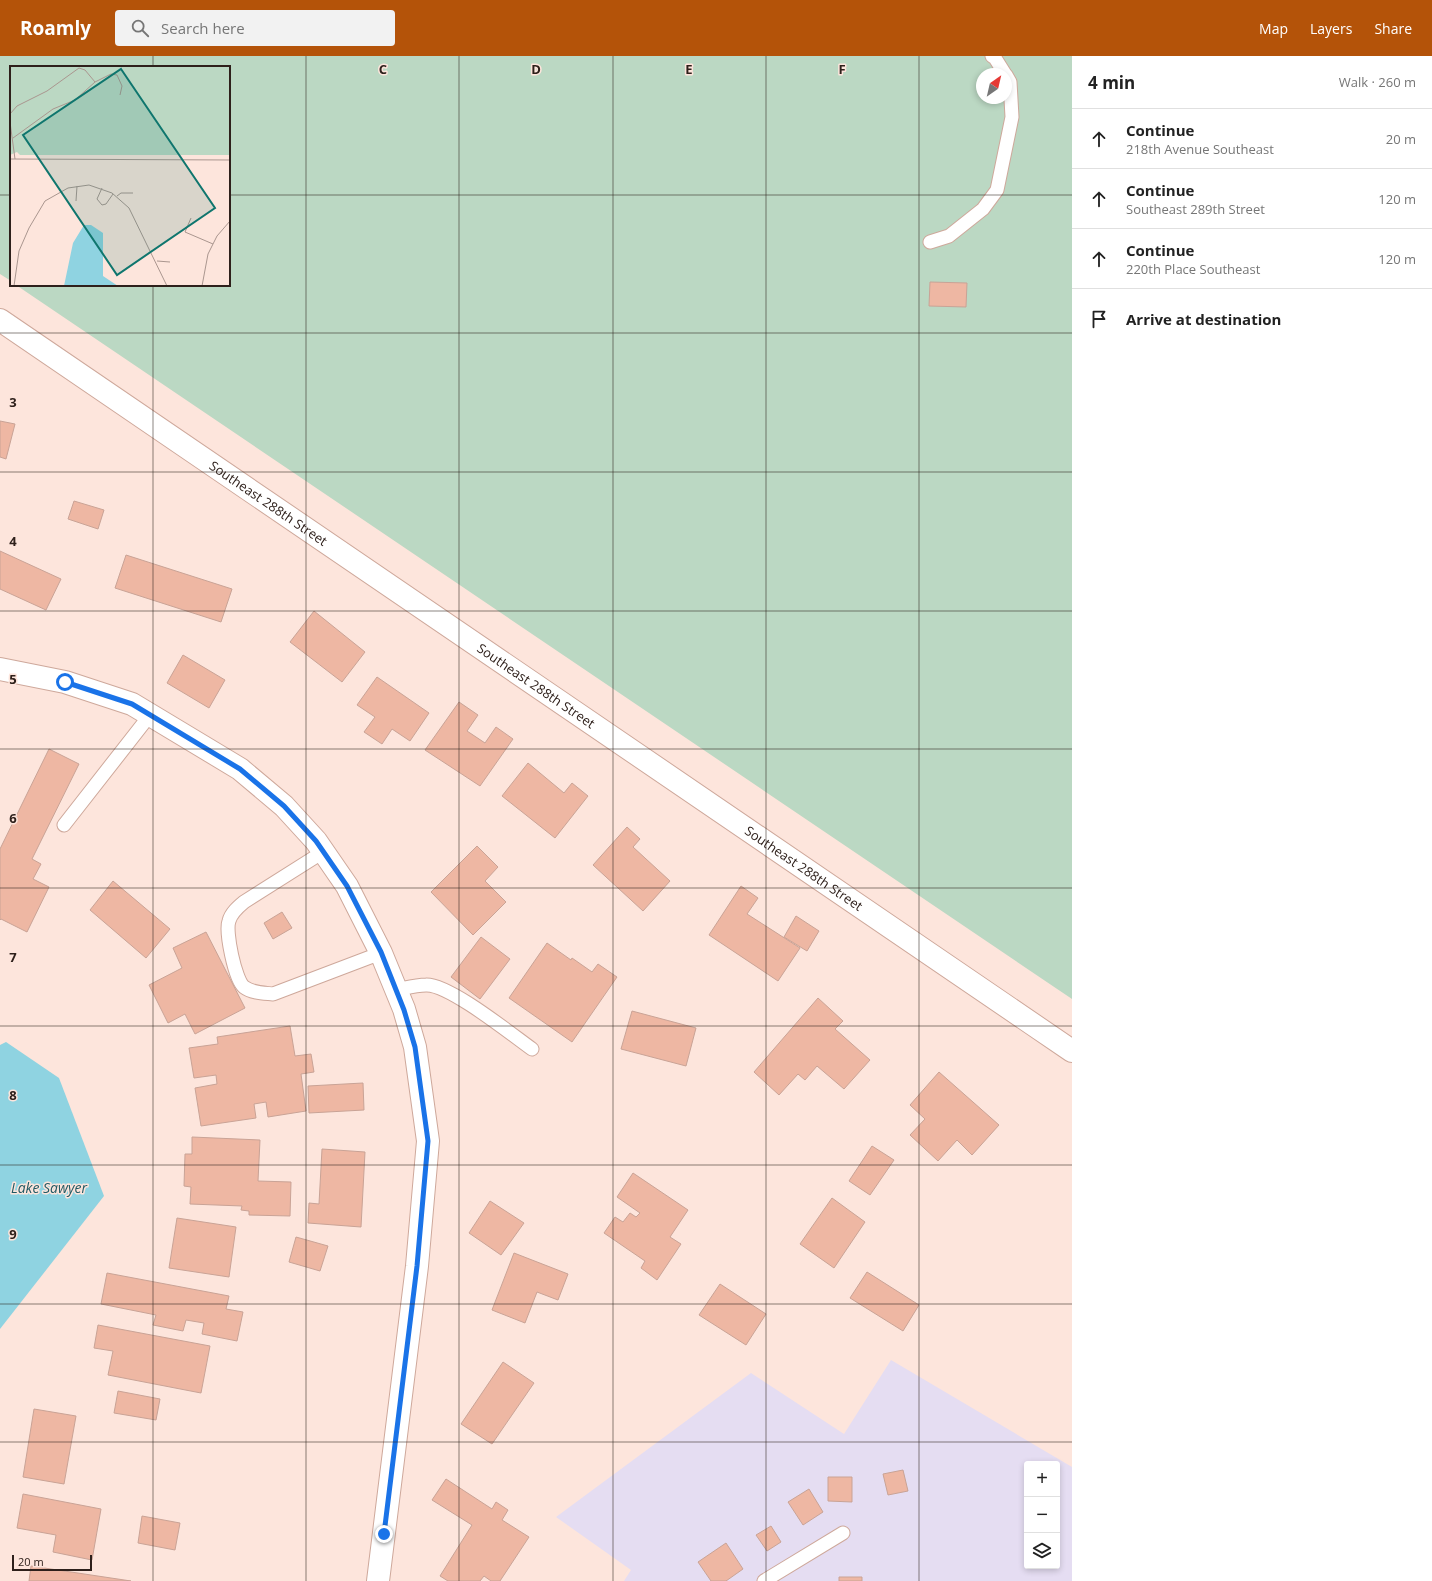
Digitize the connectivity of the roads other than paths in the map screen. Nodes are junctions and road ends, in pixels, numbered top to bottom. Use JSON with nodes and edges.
{"nodes":[{"id":1,"x":992,"y":56,"type":"edge"},
{"id":2,"x":1002,"y":68,"type":"edge"},
{"id":3,"x":1011,"y":104,"type":"edge"},
{"id":4,"x":930,"y":242,"type":"dead end"},
{"id":5,"x":0,"y":320,"type":"edge"},
{"id":6,"x":0,"y":669,"type":"edge"},
{"id":7,"x":141,"y":709,"type":"junction"},
{"id":8,"x":64,"y":825,"type":"dead end"},
{"id":9,"x":323,"y":852,"type":"junction"},
{"id":10,"x":381,"y":952,"type":"junction"},
{"id":11,"x":396,"y":990,"type":"junction"},
{"id":12,"x":532,"y":1049,"type":"dead end"},
{"id":13,"x":1072,"y":1051,"type":"edge"},
{"id":14,"x":843,"y":1533,"type":"dead end"},
{"id":15,"x":378,"y":1581,"type":"edge"},
{"id":16,"x":764,"y":1581,"type":"edge"}],
"edges":[{"from":1,"to":2,"type":"lane"},
{"from":3,"to":4,"type":"lane"},
{"from":5,"to":13,"type":"street","name":"Southeast 288th Street"},
{"from":6,"to":7,"type":"street"},
{"from":7,"to":8,"type":"lane"},
{"from":7,"to":9,"type":"street"},
{"from":9,"to":10,"type":"street"},
{"from":9,"to":10,"type":"lane"},
{"from":10,"to":11,"type":"street"},
{"from":11,"to":12,"type":"lane"},
{"from":11,"to":15,"type":"street"},
{"from":14,"to":16,"type":"lane"}]}
